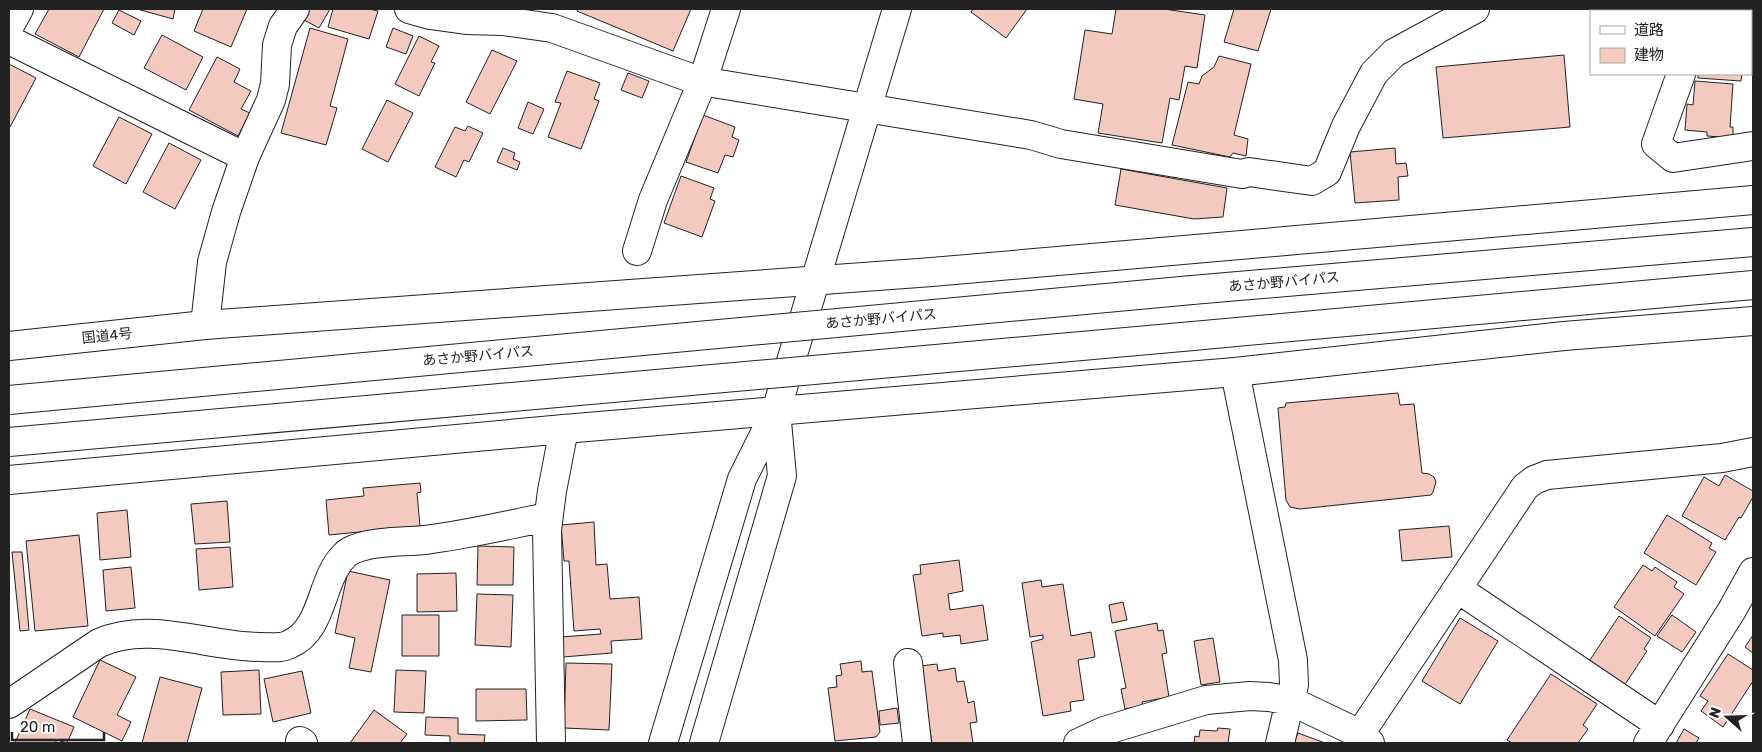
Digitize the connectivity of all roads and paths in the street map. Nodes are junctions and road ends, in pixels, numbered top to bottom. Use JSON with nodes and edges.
{"nodes":[{"id":1,"x":19,"y":9,"type":"edge"},
{"id":2,"x":294,"y":9,"type":"edge"},
{"id":3,"x":408,"y":9,"type":"edge"},
{"id":4,"x":726,"y":9,"type":"edge"},
{"id":5,"x":896,"y":9,"type":"edge"},
{"id":6,"x":1475,"y":9,"type":"edge"},
{"id":7,"x":9,"y":27,"type":"edge"},
{"id":8,"x":9,"y":40,"type":"edge"},
{"id":9,"x":1681,"y":75,"type":"edge"},
{"id":10,"x":703,"y":80,"type":"junction"},
{"id":11,"x":867,"y":109,"type":"junction"},
{"id":12,"x":1753,"y":146,"type":"edge"},
{"id":13,"x":246,"y":157,"type":"junction"},
{"id":14,"x":1753,"y":200,"type":"edge"},
{"id":15,"x":1753,"y":242,"type":"edge"},
{"id":16,"x":637,"y":251,"type":"dead end"},
{"id":17,"x":815,"y":279,"type":"junction"},
{"id":18,"x":1753,"y":285,"type":"edge"},
{"id":19,"x":1753,"y":321,"type":"edge"},
{"id":20,"x":205,"y":325,"type":"junction"},
{"id":21,"x":9,"y":346,"type":"edge"},
{"id":22,"x":1235,"y":372,"type":"junction"},
{"id":23,"x":9,"y":400,"type":"edge"},
{"id":24,"x":776,"y":411,"type":"junction"},
{"id":25,"x":564,"y":429,"type":"junction"},
{"id":26,"x":9,"y":442,"type":"edge"},
{"id":27,"x":1753,"y":452,"type":"edge"},
{"id":28,"x":9,"y":480,"type":"edge"},
{"id":29,"x":548,"y":517,"type":"junction"},
{"id":30,"x":1750,"y":585,"type":"edge"},
{"id":31,"x":1458,"y":589,"type":"junction"},
{"id":32,"x":908,"y":663,"type":"dead end"},
{"id":33,"x":1292,"y":701,"type":"junction"},
{"id":34,"x":9,"y":704,"type":"edge"},
{"id":35,"x":1654,"y":734,"type":"edge"},
{"id":36,"x":1365,"y":739,"type":"edge"},
{"id":37,"x":551,"y":743,"type":"edge"},
{"id":38,"x":663,"y":743,"type":"edge"},
{"id":39,"x":704,"y":743,"type":"edge"},
{"id":40,"x":917,"y":743,"type":"edge"},
{"id":41,"x":1078,"y":743,"type":"edge"},
{"id":42,"x":1280,"y":743,"type":"edge"}],
"edges":[{"from":1,"to":7,"type":"main road"},
{"from":2,"to":13,"type":"main road"},
{"from":3,"to":10,"type":"main road"},
{"from":4,"to":10,"type":"main road"},
{"from":5,"to":11,"type":"main road"},
{"from":6,"to":11,"type":"main road"},
{"from":8,"to":13,"type":"main road"},
{"from":9,"to":12,"type":"main road"},
{"from":10,"to":11,"type":"main road"},
{"from":10,"to":16,"type":"main road"},
{"from":11,"to":17,"type":"main road"},
{"from":13,"to":20,"type":"main road"},
{"from":14,"to":17,"type":"main road","name":"国道4号"},
{"from":15,"to":23,"type":"main road","name":"あさか野バイパス","bridge":true},
{"from":17,"to":20,"type":"main road","name":"国道4号"},
{"from":17,"to":24,"type":"main road"},
{"from":18,"to":26,"type":"main road","bridge":true},
{"from":19,"to":22,"type":"main road"},
{"from":20,"to":21,"type":"main road","name":"国道4号"},
{"from":22,"to":24,"type":"main road"},
{"from":22,"to":33,"type":"main road"},
{"from":24,"to":25,"type":"main road"},
{"from":24,"to":38,"type":"main road"},
{"from":24,"to":39,"type":"main road"},
{"from":25,"to":28,"type":"main road"},
{"from":25,"to":29,"type":"main road"},
{"from":27,"to":31,"type":"main road"},
{"from":29,"to":34,"type":"main road"},
{"from":29,"to":37,"type":"main road"},
{"from":30,"to":35,"type":"main road"},
{"from":31,"to":35,"type":"main road"},
{"from":31,"to":36,"type":"main road"},
{"from":32,"to":40,"type":"main road"},
{"from":33,"to":36,"type":"main road"},
{"from":33,"to":41,"type":"main road"},
{"from":33,"to":42,"type":"main road"}]}
